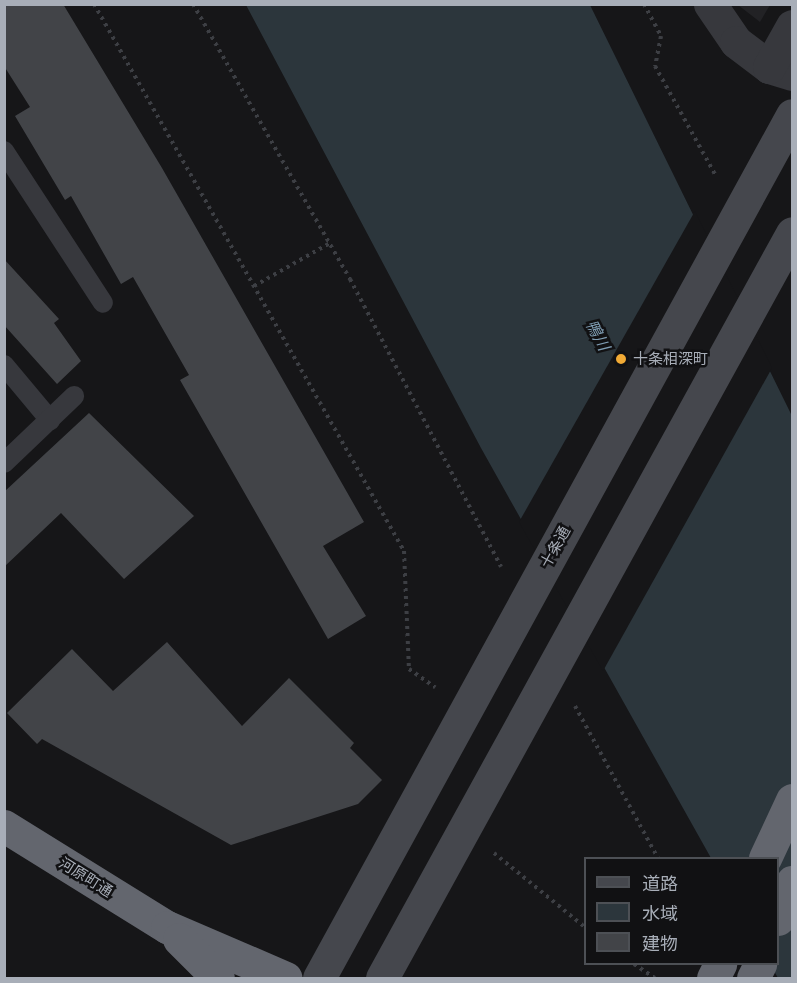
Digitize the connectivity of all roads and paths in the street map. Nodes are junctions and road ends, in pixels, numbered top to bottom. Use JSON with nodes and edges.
{"nodes":[{"id":1,"x":94,"y":4,"type":"edge"},
{"id":2,"x":193,"y":4,"type":"edge"},
{"id":3,"x":644,"y":4,"type":"edge"},
{"id":4,"x":710,"y":4,"type":"edge"},
{"id":5,"x":792,"y":26,"type":"edge"},
{"id":6,"x":781,"y":71,"type":"edge"},
{"id":7,"x":785,"y":129,"type":"edge"},
{"id":8,"x":4,"y":151,"type":"edge"},
{"id":9,"x":718,"y":180,"type":"dead end"},
{"id":10,"x":792,"y":234,"type":"edge"},
{"id":11,"x":330,"y":243,"type":"junction"},
{"id":12,"x":254,"y":286,"type":"junction"},
{"id":13,"x":103,"y":303,"type":"dead end"},
{"id":14,"x":4,"y":365,"type":"edge"},
{"id":15,"x":74,"y":396,"type":"dead end"},
{"id":16,"x":50,"y":420,"type":"junction"},
{"id":17,"x":4,"y":463,"type":"edge"},
{"id":18,"x":504,"y":573,"type":"dead end"},
{"id":19,"x":570,"y":698,"type":"dead end"},
{"id":20,"x":465,"y":709,"type":"junction"},
{"id":21,"x":792,"y":800,"type":"edge"},
{"id":22,"x":4,"y":826,"type":"edge"},
{"id":23,"x":489,"y":848,"type":"dead end"},
{"id":24,"x":657,"y":857,"type":"edge"},
{"id":25,"x":765,"y":857,"type":"edge"},
{"id":26,"x":792,"y":882,"type":"edge"},
{"id":27,"x":779,"y":914,"type":"edge"},
{"id":28,"x":167,"y":927,"type":"junction"},
{"id":29,"x":584,"y":927,"type":"edge"},
{"id":30,"x":637,"y":965,"type":"edge"},
{"id":31,"x":218,"y":978,"type":"edge"},
{"id":32,"x":286,"y":978,"type":"edge"},
{"id":33,"x":319,"y":978,"type":"edge"},
{"id":34,"x":382,"y":978,"type":"edge"},
{"id":35,"x":655,"y":978,"type":"edge"}],
"edges":[{"from":1,"to":12,"type":"path"},
{"from":2,"to":11,"type":"path"},
{"from":3,"to":9,"type":"path"},
{"from":4,"to":6,"type":"street"},
{"from":5,"to":6,"type":"street"},
{"from":7,"to":20,"type":"street","name":"十条通"},
{"from":8,"to":13,"type":"lane"},
{"from":10,"to":34,"type":"street"},
{"from":11,"to":12,"type":"path"},
{"from":11,"to":18,"type":"path"},
{"from":12,"to":20,"type":"path"},
{"from":14,"to":16,"type":"lane"},
{"from":15,"to":16,"type":"lane"},
{"from":16,"to":17,"type":"lane"},
{"from":19,"to":24,"type":"path"},
{"from":20,"to":33,"type":"street","name":"十条通"},
{"from":21,"to":25,"type":"highway"},
{"from":22,"to":28,"type":"highway","name":"河原町通"},
{"from":23,"to":29,"type":"path"},
{"from":26,"to":27,"type":"highway"},
{"from":28,"to":31,"type":"highway","name":"河原町通"},
{"from":28,"to":32,"type":"highway","name":"河原町通"},
{"from":30,"to":35,"type":"path"}]}
